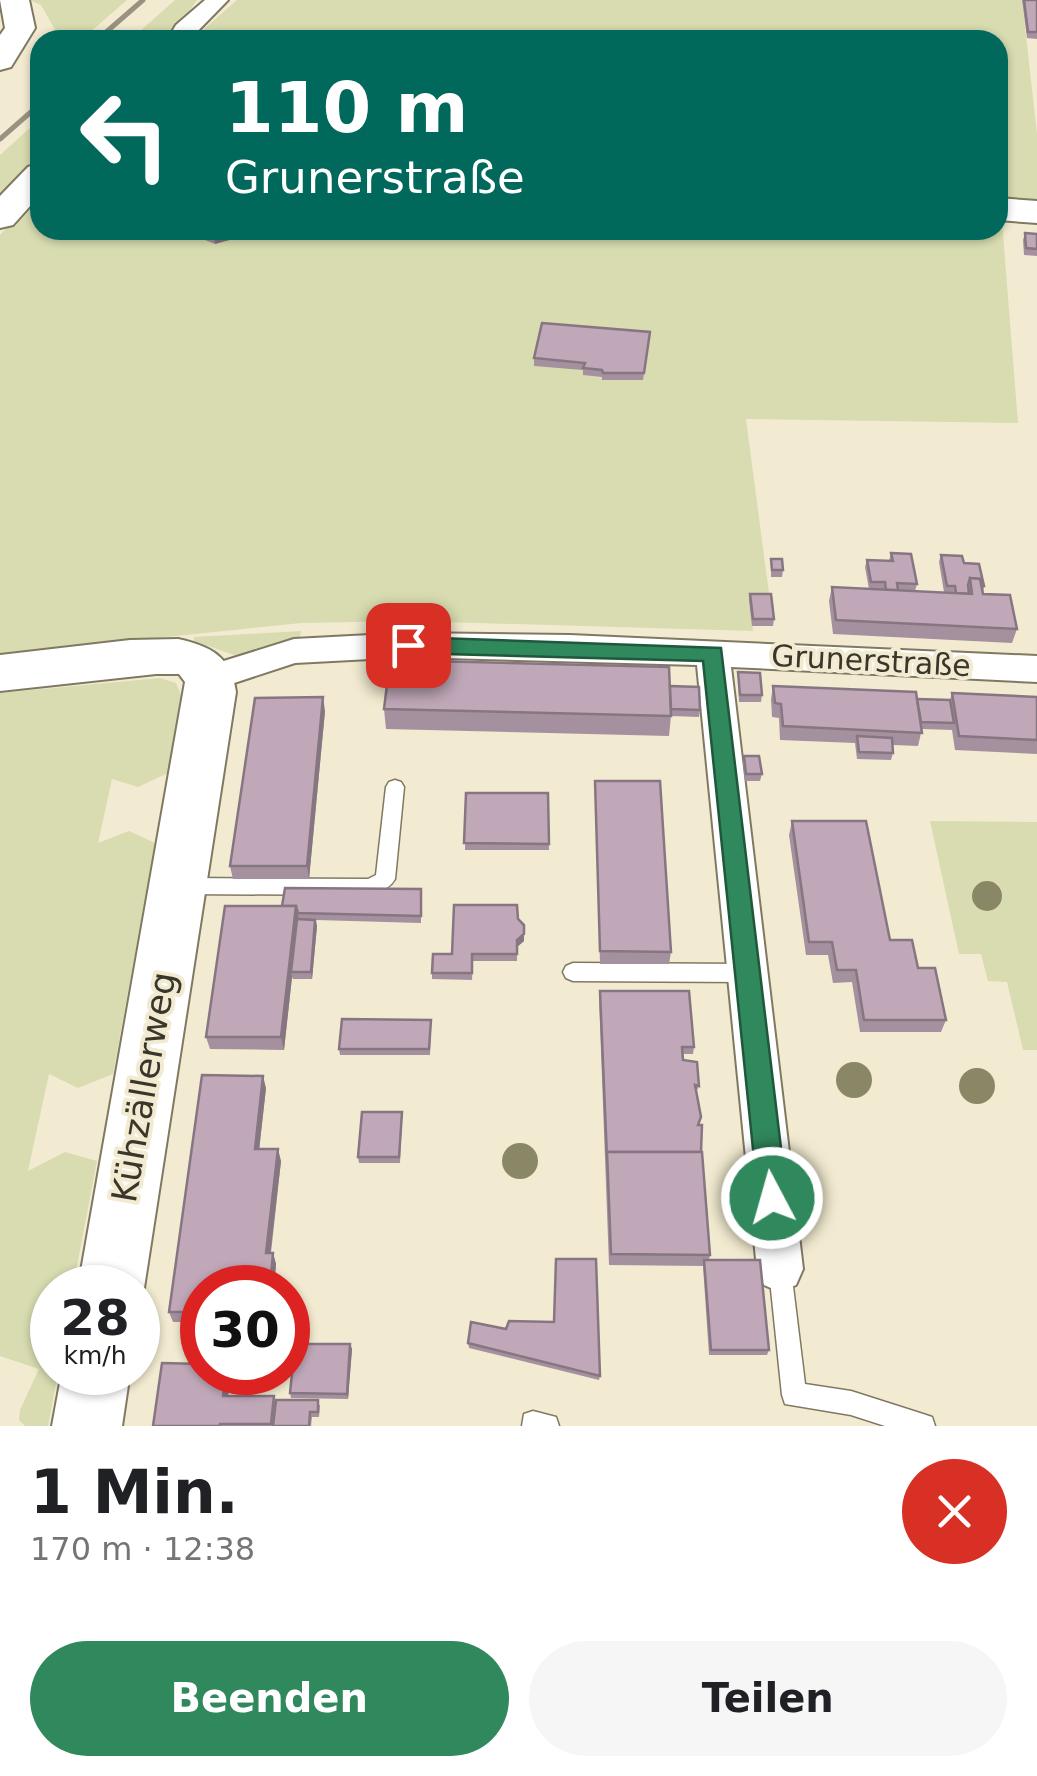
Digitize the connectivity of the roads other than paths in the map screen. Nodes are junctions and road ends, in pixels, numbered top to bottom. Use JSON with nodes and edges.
{"nodes":[{"id":1,"x":217,"y":0,"type":"edge"},
{"id":2,"x":11,"y":7,"type":"edge"},
{"id":3,"x":184,"y":30,"type":"edge"},
{"id":4,"x":0,"y":60,"type":"edge"},
{"id":5,"x":30,"y":185,"type":"edge"},
{"id":6,"x":1008,"y":210,"type":"edge"},
{"id":7,"x":1037,"y":212,"type":"edge"},
{"id":8,"x":0,"y":217,"type":"edge"},
{"id":9,"x":713,"y":654,"type":"junction"},
{"id":10,"x":1037,"y":669,"type":"edge"},
{"id":11,"x":0,"y":673,"type":"edge"},
{"id":12,"x":210,"y":678,"type":"junction"},
{"id":13,"x":395,"y":787,"type":"dead end"},
{"id":14,"x":178,"y":886,"type":"junction"},
{"id":15,"x":574,"y":972,"type":"dead end"},
{"id":16,"x":747,"y":973,"type":"junction"},
{"id":17,"x":115,"y":1265,"type":"edge"},
{"id":18,"x":780,"y":1270,"type":"joint"},
{"id":19,"x":93,"y":1395,"type":"edge"},
{"id":20,"x":88,"y":1426,"type":"edge"},
{"id":21,"x":923,"y":1426,"type":"edge"}],
"edges":[{"from":1,"to":3,"type":"street"},
{"from":2,"to":4,"type":"street"},
{"from":5,"to":8,"type":"street"},
{"from":6,"to":7,"type":"street"},
{"from":9,"to":10,"type":"street","name":"Grunerstraße"},
{"from":9,"to":12,"type":"street","name":"Grunerstraße"},
{"from":9,"to":16,"type":"street"},
{"from":11,"to":12,"type":"street"},
{"from":12,"to":14,"type":"street","name":"Kühzällerweg"},
{"from":13,"to":14,"type":"lane"},
{"from":14,"to":17,"type":"street","name":"Kühzällerweg"},
{"from":15,"to":16,"type":"lane"},
{"from":16,"to":18,"type":"street"},
{"from":18,"to":21,"type":"lane"},
{"from":19,"to":20,"type":"street"}]}
